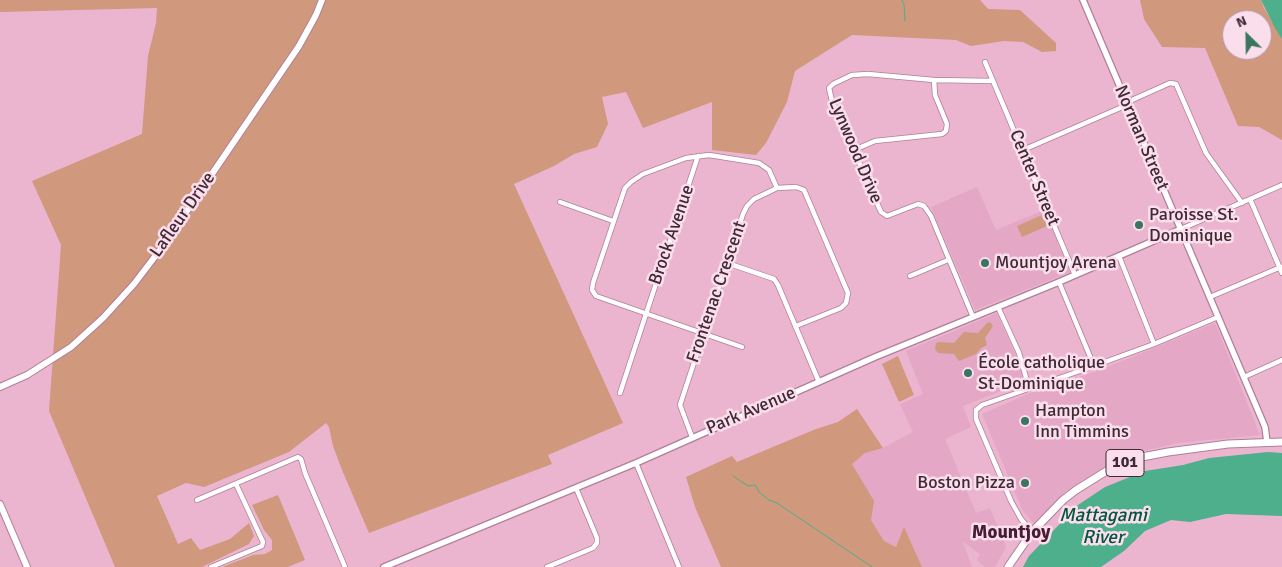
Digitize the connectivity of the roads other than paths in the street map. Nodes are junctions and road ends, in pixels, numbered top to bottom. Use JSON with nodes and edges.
{"nodes":[{"id":1,"x":322,"y":0,"type":"edge"},
{"id":2,"x":1082,"y":0,"type":"edge"},
{"id":3,"x":985,"y":62,"type":"dead end"},
{"id":4,"x":934,"y":80,"type":"junction"},
{"id":5,"x":993,"y":81,"type":"junction"},
{"id":6,"x":1127,"y":105,"type":"junction"},
{"id":7,"x":854,"y":150,"type":"junction"},
{"id":8,"x":1023,"y":150,"type":"junction"},
{"id":9,"x":698,"y":156,"type":"junction"},
{"id":10,"x":1282,"y":185,"type":"edge"},
{"id":11,"x":777,"y":188,"type":"junction"},
{"id":12,"x":1250,"y":199,"type":"junction"},
{"id":13,"x":560,"y":202,"type":"dead end"},
{"id":14,"x":1242,"y":202,"type":"junction"},
{"id":15,"x":613,"y":221,"type":"junction"},
{"id":16,"x":1181,"y":229,"type":"junction"},
{"id":17,"x":1119,"y":256,"type":"junction"},
{"id":18,"x":948,"y":260,"type":"junction"},
{"id":19,"x":727,"y":263,"type":"junction"},
{"id":20,"x":1281,"y":267,"type":"edge"},
{"id":21,"x":1282,"y":273,"type":"edge"},
{"id":22,"x":1075,"y":275,"type":"junction"},
{"id":23,"x":910,"y":276,"type":"dead end"},
{"id":24,"x":1059,"y":282,"type":"junction"},
{"id":25,"x":1210,"y":297,"type":"junction"},
{"id":26,"x":998,"y":307,"type":"junction"},
{"id":27,"x":646,"y":313,"type":"junction"},
{"id":28,"x":973,"y":317,"type":"junction"},
{"id":29,"x":1218,"y":317,"type":"junction"},
{"id":30,"x":796,"y":326,"type":"junction"},
{"id":31,"x":703,"y":333,"type":"junction"},
{"id":32,"x":1154,"y":344,"type":"junction"},
{"id":33,"x":742,"y":347,"type":"dead end"},
{"id":34,"x":1282,"y":360,"type":"edge"},
{"id":35,"x":1094,"y":366,"type":"junction"},
{"id":36,"x":1244,"y":377,"type":"junction"},
{"id":37,"x":819,"y":382,"type":"junction"},
{"id":38,"x":0,"y":387,"type":"edge"},
{"id":39,"x":1029,"y":388,"type":"junction"},
{"id":40,"x":620,"y":393,"type":"dead end"},
{"id":41,"x":692,"y":437,"type":"junction"},
{"id":42,"x":1267,"y":442,"type":"junction"},
{"id":43,"x":1282,"y":442,"type":"edge"},
{"id":44,"x":636,"y":463,"type":"junction"},
{"id":45,"x":236,"y":484,"type":"junction"},
{"id":46,"x":576,"y":488,"type":"junction"},
{"id":47,"x":197,"y":500,"type":"dead end"},
{"id":48,"x":0,"y":504,"type":"edge"},
{"id":49,"x":1032,"y":532,"type":"junction"},
{"id":50,"x":27,"y":567,"type":"edge"},
{"id":51,"x":211,"y":567,"type":"edge"},
{"id":52,"x":345,"y":567,"type":"edge"},
{"id":53,"x":384,"y":567,"type":"edge"},
{"id":54,"x":547,"y":567,"type":"edge"},
{"id":55,"x":679,"y":567,"type":"edge"},
{"id":56,"x":1008,"y":567,"type":"edge"}],
"edges":[{"from":1,"to":38,"type":"main road","name":"Lafleur Drive"},
{"from":2,"to":6,"type":"street","name":"Norman Street"},
{"from":3,"to":5,"type":"street","name":"Center Street"},
{"from":4,"to":5,"type":"street","name":"Lynwood Drive"},
{"from":4,"to":7,"type":"street"},
{"from":4,"to":7,"type":"street","name":"Lynwood Drive"},
{"from":5,"to":8,"type":"street","name":"Center Street"},
{"from":6,"to":8,"type":"street"},
{"from":6,"to":14,"type":"street"},
{"from":6,"to":16,"type":"street","name":"Norman Street"},
{"from":7,"to":18,"type":"street","name":"Lynwood Drive"},
{"from":8,"to":22,"type":"street","name":"Center Street"},
{"from":9,"to":11,"type":"street"},
{"from":9,"to":15,"type":"street"},
{"from":9,"to":27,"type":"street","name":"Brock Avenue"},
{"from":10,"to":12,"type":"street","name":"Park Avenue"},
{"from":11,"to":19,"type":"street","name":"Frontenac Crescent"},
{"from":11,"to":30,"type":"street","name":"Frontenac Crescent"},
{"from":12,"to":14,"type":"street","name":"Park Avenue"},
{"from":12,"to":20,"type":"street"},
{"from":13,"to":15,"type":"street"},
{"from":14,"to":16,"type":"street","name":"Park Avenue"},
{"from":15,"to":27,"type":"street"},
{"from":16,"to":17,"type":"street","name":"Park Avenue"},
{"from":16,"to":25,"type":"street","name":"Norman Street"},
{"from":17,"to":22,"type":"street","name":"Park Avenue"},
{"from":17,"to":32,"type":"street"},
{"from":18,"to":23,"type":"street"},
{"from":18,"to":28,"type":"street","name":"Lynwood Drive"},
{"from":19,"to":30,"type":"street"},
{"from":19,"to":31,"type":"street","name":"Frontenac Crescent"},
{"from":20,"to":21,"type":"street"},
{"from":20,"to":25,"type":"street"},
{"from":22,"to":24,"type":"street","name":"Park Avenue"},
{"from":24,"to":26,"type":"street","name":"Park Avenue"},
{"from":24,"to":35,"type":"street"},
{"from":25,"to":29,"type":"street","name":"Norman Street"},
{"from":26,"to":28,"type":"street","name":"Park Avenue"},
{"from":26,"to":39,"type":"street"},
{"from":27,"to":31,"type":"street"},
{"from":27,"to":40,"type":"street","name":"Brock Avenue"},
{"from":28,"to":37,"type":"street","name":"Park Avenue"},
{"from":29,"to":32,"type":"street"},
{"from":29,"to":36,"type":"street","name":"Norman Street"},
{"from":30,"to":37,"type":"street"},
{"from":31,"to":33,"type":"street"},
{"from":31,"to":41,"type":"street","name":"Frontenac Crescent"},
{"from":32,"to":35,"type":"street"},
{"from":34,"to":36,"type":"street"},
{"from":35,"to":39,"type":"street"},
{"from":36,"to":42,"type":"street","name":"Norman Street"},
{"from":37,"to":41,"type":"street","name":"Park Avenue"},
{"from":39,"to":49,"type":"street"},
{"from":41,"to":44,"type":"street","name":"Park Avenue"},
{"from":42,"to":43,"type":"main road","number":"101"},
{"from":42,"to":49,"type":"main road","number":"101"},
{"from":44,"to":46,"type":"street","name":"Park Avenue"},
{"from":44,"to":55,"type":"street"},
{"from":45,"to":47,"type":"street"},
{"from":45,"to":51,"type":"street"},
{"from":45,"to":52,"type":"street"},
{"from":46,"to":53,"type":"street","name":"Park Avenue"},
{"from":46,"to":54,"type":"street"},
{"from":48,"to":50,"type":"main road"},
{"from":49,"to":56,"type":"main road","number":"101"}]}
